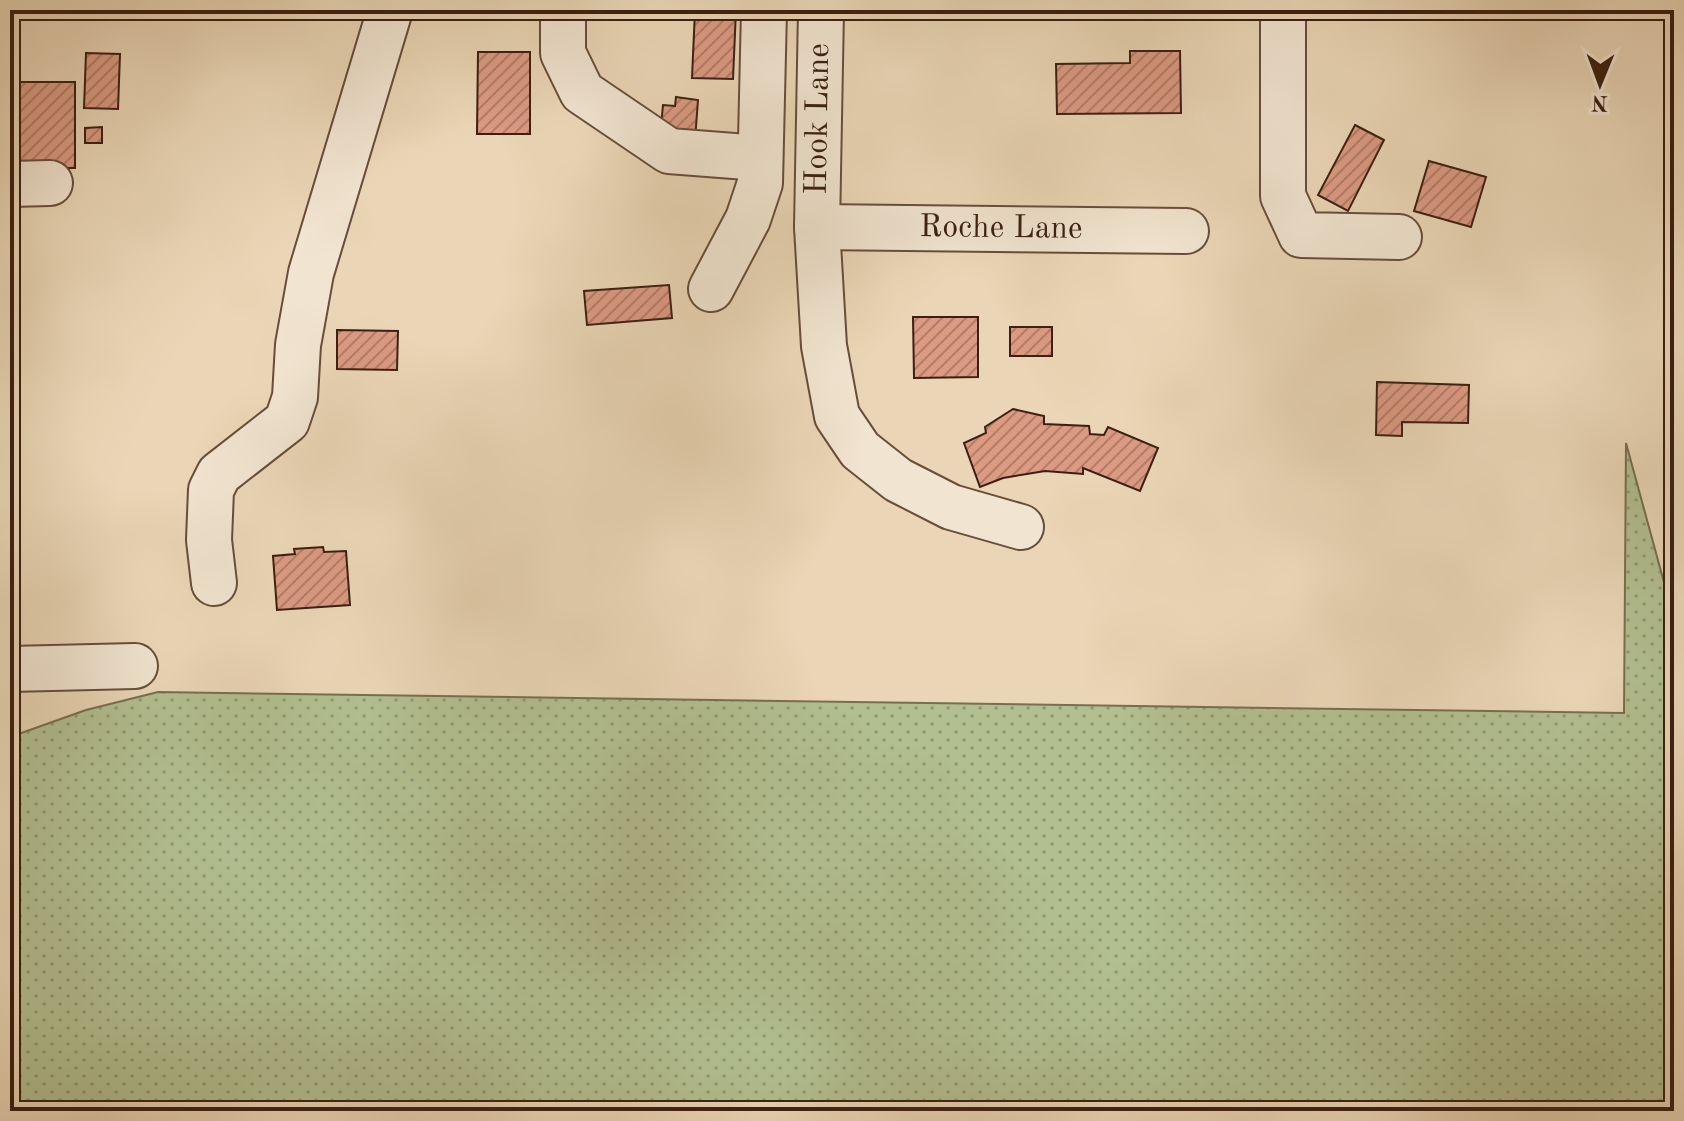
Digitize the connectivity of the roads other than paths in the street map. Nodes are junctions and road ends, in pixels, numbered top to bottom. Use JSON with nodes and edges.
{"nodes":[{"id":1,"x":390,"y":10,"type":"edge"},
{"id":2,"x":563,"y":10,"type":"edge"},
{"id":3,"x":764,"y":10,"type":"edge"},
{"id":4,"x":821,"y":10,"type":"edge"},
{"id":5,"x":1283,"y":10,"type":"edge"},
{"id":6,"x":760,"y":158,"type":"junction"},
{"id":7,"x":817,"y":227,"type":"junction"},
{"id":8,"x":1186,"y":231,"type":"dead end"},
{"id":9,"x":1399,"y":237,"type":"dead end"},
{"id":10,"x":711,"y":289,"type":"dead end"},
{"id":11,"x":1021,"y":527,"type":"dead end"},
{"id":12,"x":214,"y":583,"type":"dead end"},
{"id":13,"x":135,"y":666,"type":"dead end"},
{"id":14,"x":10,"y":669,"type":"edge"}],
"edges":[{"from":1,"to":12,"type":"street"},
{"from":2,"to":6,"type":"street"},
{"from":3,"to":6,"type":"street"},
{"from":4,"to":7,"type":"street","name":"Hook Lane"},
{"from":5,"to":9,"type":"street"},
{"from":6,"to":10,"type":"street"},
{"from":7,"to":8,"type":"street","name":"Roche Lane"},
{"from":7,"to":11,"type":"street","name":"Hook Lane"},
{"from":13,"to":14,"type":"street"}]}
